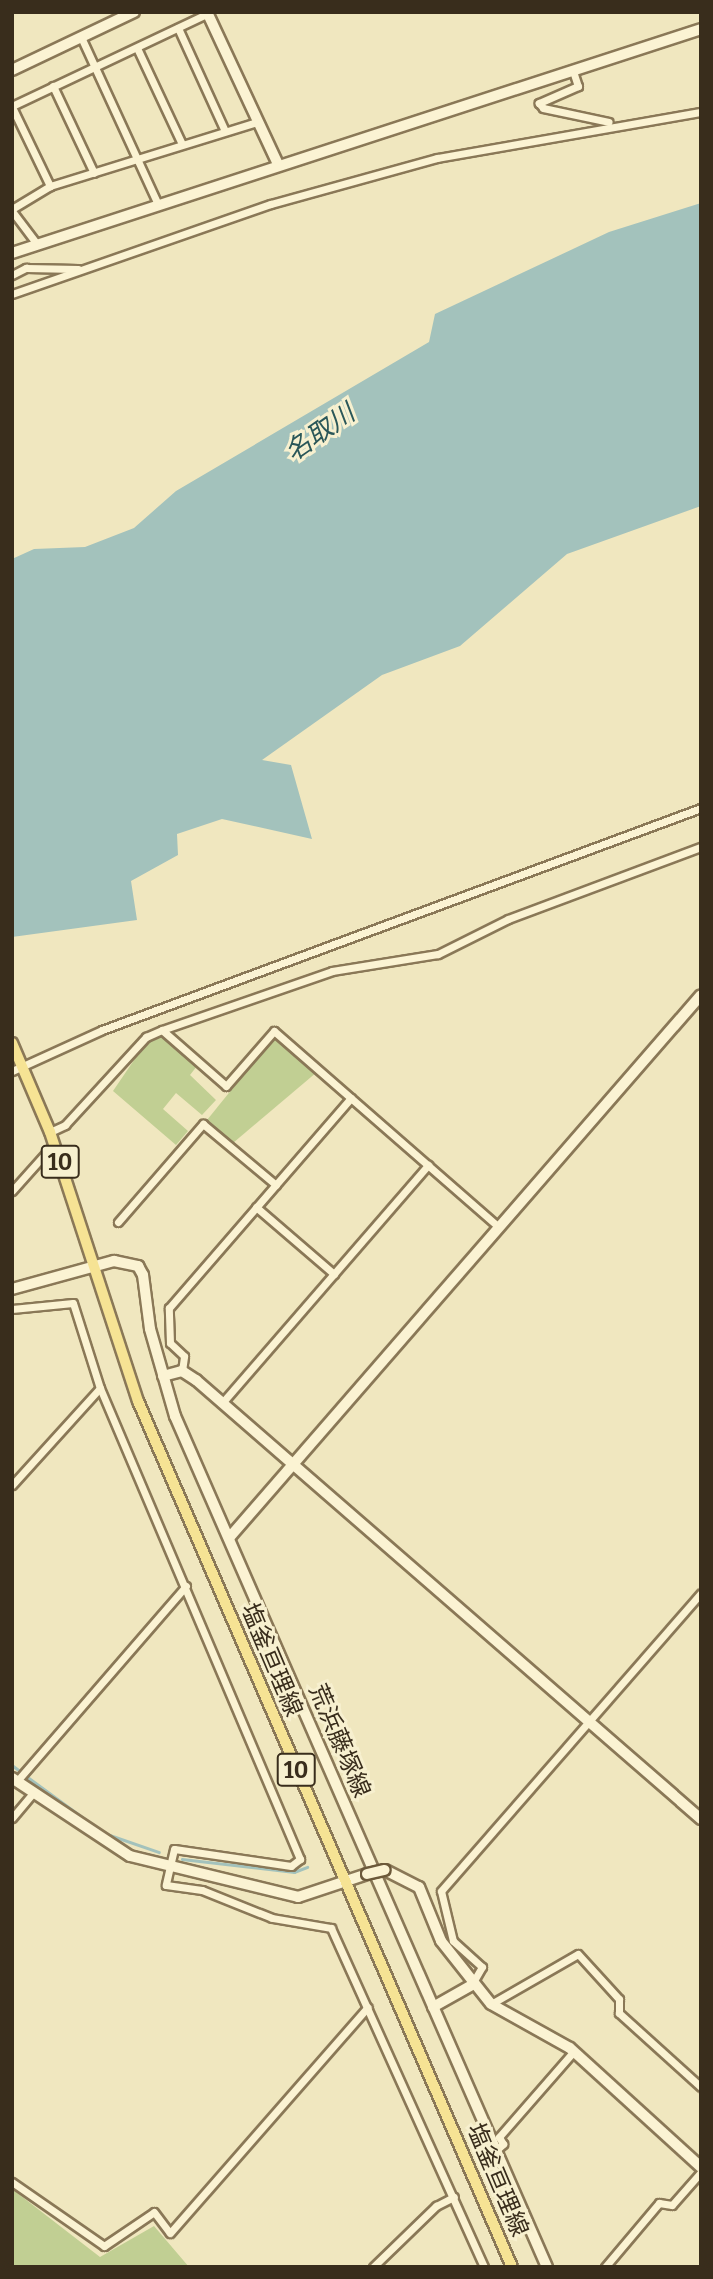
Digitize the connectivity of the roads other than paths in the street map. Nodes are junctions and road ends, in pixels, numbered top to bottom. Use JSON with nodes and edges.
{"nodes":[{"id":1,"x":134,"y":12,"type":"edge"},
{"id":2,"x":207,"y":13,"type":"edge"},
{"id":3,"x":178,"y":28,"type":"junction"},
{"id":4,"x":701,"y":29,"type":"edge"},
{"id":5,"x":81,"y":37,"type":"junction"},
{"id":6,"x":137,"y":48,"type":"junction"},
{"id":7,"x":95,"y":67,"type":"junction"},
{"id":8,"x":12,"y":70,"type":"edge"},
{"id":9,"x":573,"y":71,"type":"junction"},
{"id":10,"x":53,"y":86,"type":"junction"},
{"id":11,"x":12,"y":106,"type":"edge"},
{"id":12,"x":701,"y":112,"type":"edge"},
{"id":13,"x":257,"y":122,"type":"junction"},
{"id":14,"x":614,"y":123,"type":"junction"},
{"id":15,"x":225,"y":131,"type":"junction"},
{"id":16,"x":182,"y":144,"type":"junction"},
{"id":17,"x":138,"y":160,"type":"junction"},
{"id":18,"x":278,"y":164,"type":"junction"},
{"id":19,"x":94,"y":173,"type":"junction"},
{"id":20,"x":50,"y":186,"type":"junction"},
{"id":21,"x":157,"y":202,"type":"junction"},
{"id":22,"x":12,"y":210,"type":"edge"},
{"id":23,"x":36,"y":243,"type":"junction"},
{"id":24,"x":12,"y":253,"type":"edge"},
{"id":25,"x":86,"y":269,"type":"junction"},
{"id":26,"x":12,"y":275,"type":"edge"},
{"id":27,"x":12,"y":294,"type":"edge"},
{"id":28,"x":701,"y":808,"type":"edge"},
{"id":29,"x":701,"y":848,"type":"edge"},
{"id":30,"x":701,"y":995,"type":"edge"},
{"id":31,"x":162,"y":1030,"type":"junction"},
{"id":32,"x":12,"y":1042,"type":"edge"},
{"id":33,"x":18,"y":1065,"type":"edge"},
{"id":34,"x":351,"y":1098,"type":"junction"},
{"id":35,"x":50,"y":1132,"type":"junction"},
{"id":36,"x":54,"y":1144,"type":"junction"},
{"id":37,"x":428,"y":1165,"type":"junction"},
{"id":38,"x":276,"y":1185,"type":"junction"},
{"id":39,"x":12,"y":1191,"type":"edge"},
{"id":40,"x":256,"y":1207,"type":"junction"},
{"id":41,"x":118,"y":1222,"type":"dead end"},
{"id":42,"x":499,"y":1227,"type":"junction"},
{"id":43,"x":94,"y":1267,"type":"junction"},
{"id":44,"x":334,"y":1274,"type":"junction"},
{"id":45,"x":12,"y":1289,"type":"edge"},
{"id":46,"x":12,"y":1308,"type":"edge"},
{"id":47,"x":182,"y":1371,"type":"junction"},
{"id":48,"x":163,"y":1376,"type":"junction"},
{"id":49,"x":100,"y":1388,"type":"junction"},
{"id":50,"x":222,"y":1403,"type":"junction"},
{"id":51,"x":293,"y":1464,"type":"junction"},
{"id":52,"x":12,"y":1485,"type":"edge"},
{"id":53,"x":229,"y":1538,"type":"junction"},
{"id":54,"x":186,"y":1586,"type":"junction"},
{"id":55,"x":701,"y":1593,"type":"edge"},
{"id":56,"x":589,"y":1722,"type":"junction"},
{"id":57,"x":15,"y":1780,"type":"edge"},
{"id":58,"x":33,"y":1793,"type":"junction"},
{"id":59,"x":12,"y":1818,"type":"edge"},
{"id":60,"x":701,"y":1819,"type":"edge"},
{"id":61,"x":169,"y":1866,"type":"junction"},
{"id":62,"x":347,"y":1883,"type":"junction"},
{"id":63,"x":472,"y":1984,"type":"junction"},
{"id":64,"x":491,"y":2004,"type":"junction"},
{"id":65,"x":369,"y":2007,"type":"junction"},
{"id":66,"x":433,"y":2007,"type":"junction"},
{"id":67,"x":574,"y":2052,"type":"junction"},
{"id":68,"x":701,"y":2087,"type":"edge"},
{"id":69,"x":495,"y":2151,"type":"junction"},
{"id":70,"x":701,"y":2170,"type":"edge"},
{"id":71,"x":12,"y":2182,"type":"edge"},
{"id":72,"x":454,"y":2197,"type":"junction"},
{"id":73,"x":373,"y":2267,"type":"edge"},
{"id":74,"x":484,"y":2267,"type":"edge"},
{"id":75,"x":512,"y":2267,"type":"edge"},
{"id":76,"x":547,"y":2267,"type":"edge"},
{"id":77,"x":605,"y":2267,"type":"edge"}],
"edges":[{"from":1,"to":5,"type":"street"},
{"from":2,"to":3,"type":"street"},
{"from":2,"to":13,"type":"street"},
{"from":3,"to":6,"type":"street"},
{"from":3,"to":15,"type":"street"},
{"from":4,"to":9,"type":"street"},
{"from":5,"to":7,"type":"street"},
{"from":5,"to":8,"type":"street"},
{"from":6,"to":7,"type":"street"},
{"from":6,"to":16,"type":"street"},
{"from":7,"to":10,"type":"street"},
{"from":7,"to":17,"type":"street"},
{"from":9,"to":14,"type":"street"},
{"from":9,"to":18,"type":"street"},
{"from":10,"to":11,"type":"street"},
{"from":10,"to":19,"type":"street"},
{"from":11,"to":20,"type":"street"},
{"from":12,"to":14,"type":"street"},
{"from":13,"to":15,"type":"street"},
{"from":13,"to":18,"type":"street"},
{"from":14,"to":25,"type":"street"},
{"from":15,"to":16,"type":"street"},
{"from":16,"to":17,"type":"street"},
{"from":17,"to":19,"type":"street"},
{"from":17,"to":21,"type":"street"},
{"from":18,"to":21,"type":"street"},
{"from":19,"to":20,"type":"street"},
{"from":20,"to":22,"type":"street"},
{"from":21,"to":23,"type":"street"},
{"from":22,"to":23,"type":"street"},
{"from":23,"to":24,"type":"street"},
{"from":25,"to":26,"type":"street"},
{"from":25,"to":27,"type":"street"},
{"from":28,"to":33,"type":"street"},
{"from":29,"to":31,"type":"street"},
{"from":30,"to":42,"type":"street"},
{"from":31,"to":34,"type":"street"},
{"from":31,"to":35,"type":"street"},
{"from":32,"to":33,"type":"main road","number":"10"},
{"from":33,"to":35,"type":"main road","name":"塩釜亘理線","number":"10"},
{"from":34,"to":37,"type":"street"},
{"from":34,"to":38,"type":"street"},
{"from":35,"to":36,"type":"main road","name":"塩釜亘理線","number":"10"},
{"from":36,"to":39,"type":"street"},
{"from":36,"to":43,"type":"main road","name":"塩釜亘理線","number":"10"},
{"from":37,"to":42,"type":"street"},
{"from":37,"to":44,"type":"street"},
{"from":38,"to":40,"type":"street"},
{"from":38,"to":41,"type":"street"},
{"from":40,"to":44,"type":"street"},
{"from":40,"to":47,"type":"street"},
{"from":42,"to":51,"type":"street"},
{"from":43,"to":45,"type":"street"},
{"from":43,"to":48,"type":"street","name":"荒浜藤塚線"},
{"from":43,"to":62,"type":"main road","name":"塩釜亘理線","number":"10"},
{"from":44,"to":50,"type":"street"},
{"from":46,"to":49,"type":"street"},
{"from":47,"to":48,"type":"street"},
{"from":47,"to":50,"type":"street"},
{"from":48,"to":53,"type":"street","name":"荒浜藤塚線"},
{"from":49,"to":52,"type":"street"},
{"from":49,"to":54,"type":"street"},
{"from":50,"to":51,"type":"street"},
{"from":51,"to":53,"type":"street"},
{"from":51,"to":56,"type":"street"},
{"from":53,"to":66,"type":"street","name":"荒浜藤塚線"},
{"from":54,"to":57,"type":"street"},
{"from":54,"to":61,"type":"street"},
{"from":55,"to":56,"type":"street"},
{"from":56,"to":60,"type":"street"},
{"from":56,"to":63,"type":"street"},
{"from":57,"to":58,"type":"street"},
{"from":58,"to":59,"type":"street"},
{"from":58,"to":61,"type":"street"},
{"from":61,"to":62,"type":"street"},
{"from":61,"to":65,"type":"street"},
{"from":62,"to":63,"type":"street","bridge":true},
{"from":62,"to":75,"type":"main road","name":"塩釜亘理線","number":"10"},
{"from":63,"to":64,"type":"street"},
{"from":63,"to":66,"type":"street"},
{"from":64,"to":67,"type":"street"},
{"from":64,"to":68,"type":"street"},
{"from":65,"to":71,"type":"street"},
{"from":65,"to":72,"type":"street"},
{"from":66,"to":69,"type":"street","name":"荒浜藤塚線"},
{"from":67,"to":69,"type":"street"},
{"from":67,"to":70,"type":"street"},
{"from":69,"to":76,"type":"street","name":"荒浜藤塚線"},
{"from":70,"to":77,"type":"street"},
{"from":72,"to":73,"type":"street"},
{"from":72,"to":74,"type":"street"}]}
